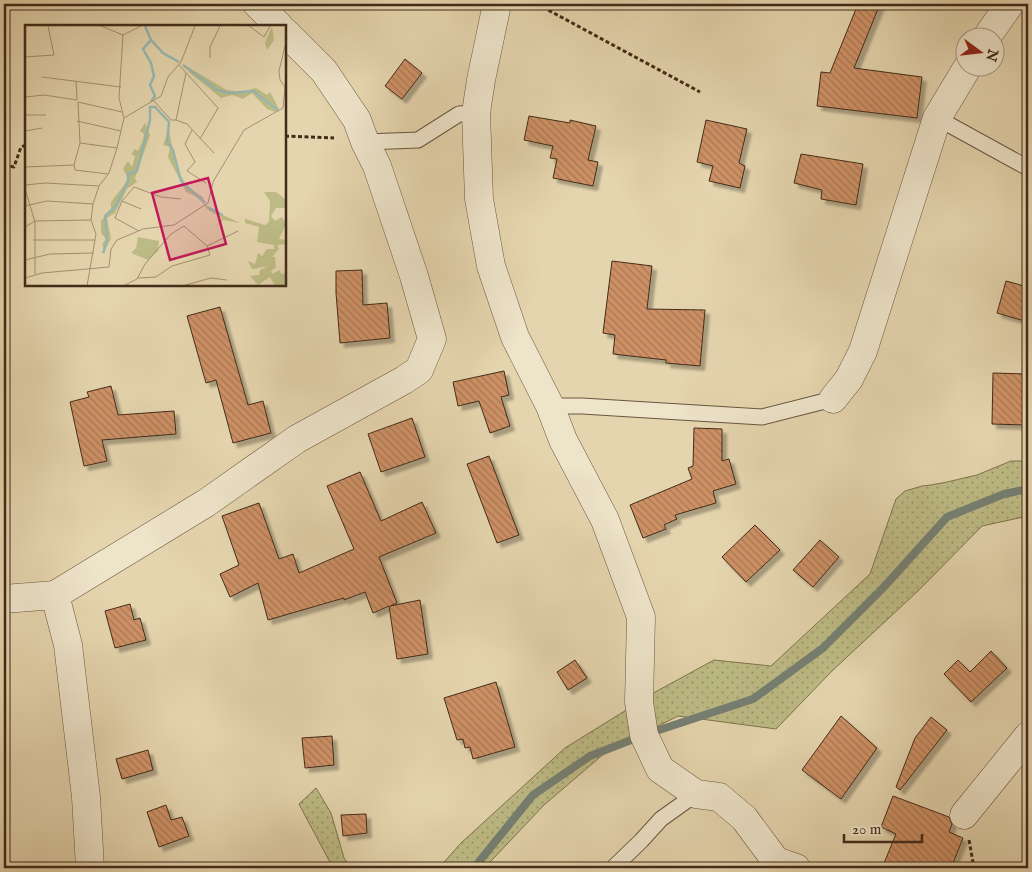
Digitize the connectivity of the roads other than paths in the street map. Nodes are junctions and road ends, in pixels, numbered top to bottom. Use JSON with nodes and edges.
{"nodes":[{"id":1,"x":257,"y":4,"type":"edge"},
{"id":2,"x":497,"y":4,"type":"edge"},
{"id":3,"x":1010,"y":4,"type":"edge"},
{"id":4,"x":278,"y":25,"type":"edge"},
{"id":5,"x":993,"y":28,"type":"edge"},
{"id":6,"x":286,"y":33,"type":"edge"},
{"id":7,"x":961,"y":78,"type":"edge"},
{"id":8,"x":476,"y":113,"type":"junction"},
{"id":9,"x":936,"y":118,"type":"junction"},
{"id":10,"x":365,"y":142,"type":"junction"},
{"id":11,"x":1028,"y":168,"type":"edge"},
{"id":12,"x":833,"y":399,"type":"joint"},
{"id":13,"x":550,"y":406,"type":"junction"},
{"id":14,"x":54,"y":595,"type":"junction"},
{"id":15,"x":4,"y":599,"type":"edge"},
{"id":16,"x":1028,"y":736,"type":"edge"},
{"id":17,"x":696,"y":794,"type":"junction"},
{"id":18,"x":964,"y":815,"type":"dead end"},
{"id":19,"x":90,"y":868,"type":"edge"},
{"id":20,"x":613,"y":868,"type":"edge"},
{"id":21,"x":796,"y":868,"type":"edge"}],
"edges":[{"from":1,"to":4,"type":"street"},
{"from":2,"to":8,"type":"street"},
{"from":3,"to":5,"type":"street"},
{"from":6,"to":10,"type":"street"},
{"from":7,"to":9,"type":"street"},
{"from":8,"to":10,"type":"lane"},
{"from":8,"to":13,"type":"street"},
{"from":9,"to":11,"type":"lane"},
{"from":9,"to":12,"type":"street"},
{"from":10,"to":14,"type":"street"},
{"from":12,"to":13,"type":"lane"},
{"from":13,"to":17,"type":"street"},
{"from":14,"to":15,"type":"street"},
{"from":14,"to":19,"type":"street"},
{"from":16,"to":18,"type":"street"},
{"from":17,"to":20,"type":"lane"},
{"from":17,"to":21,"type":"street"}]}
